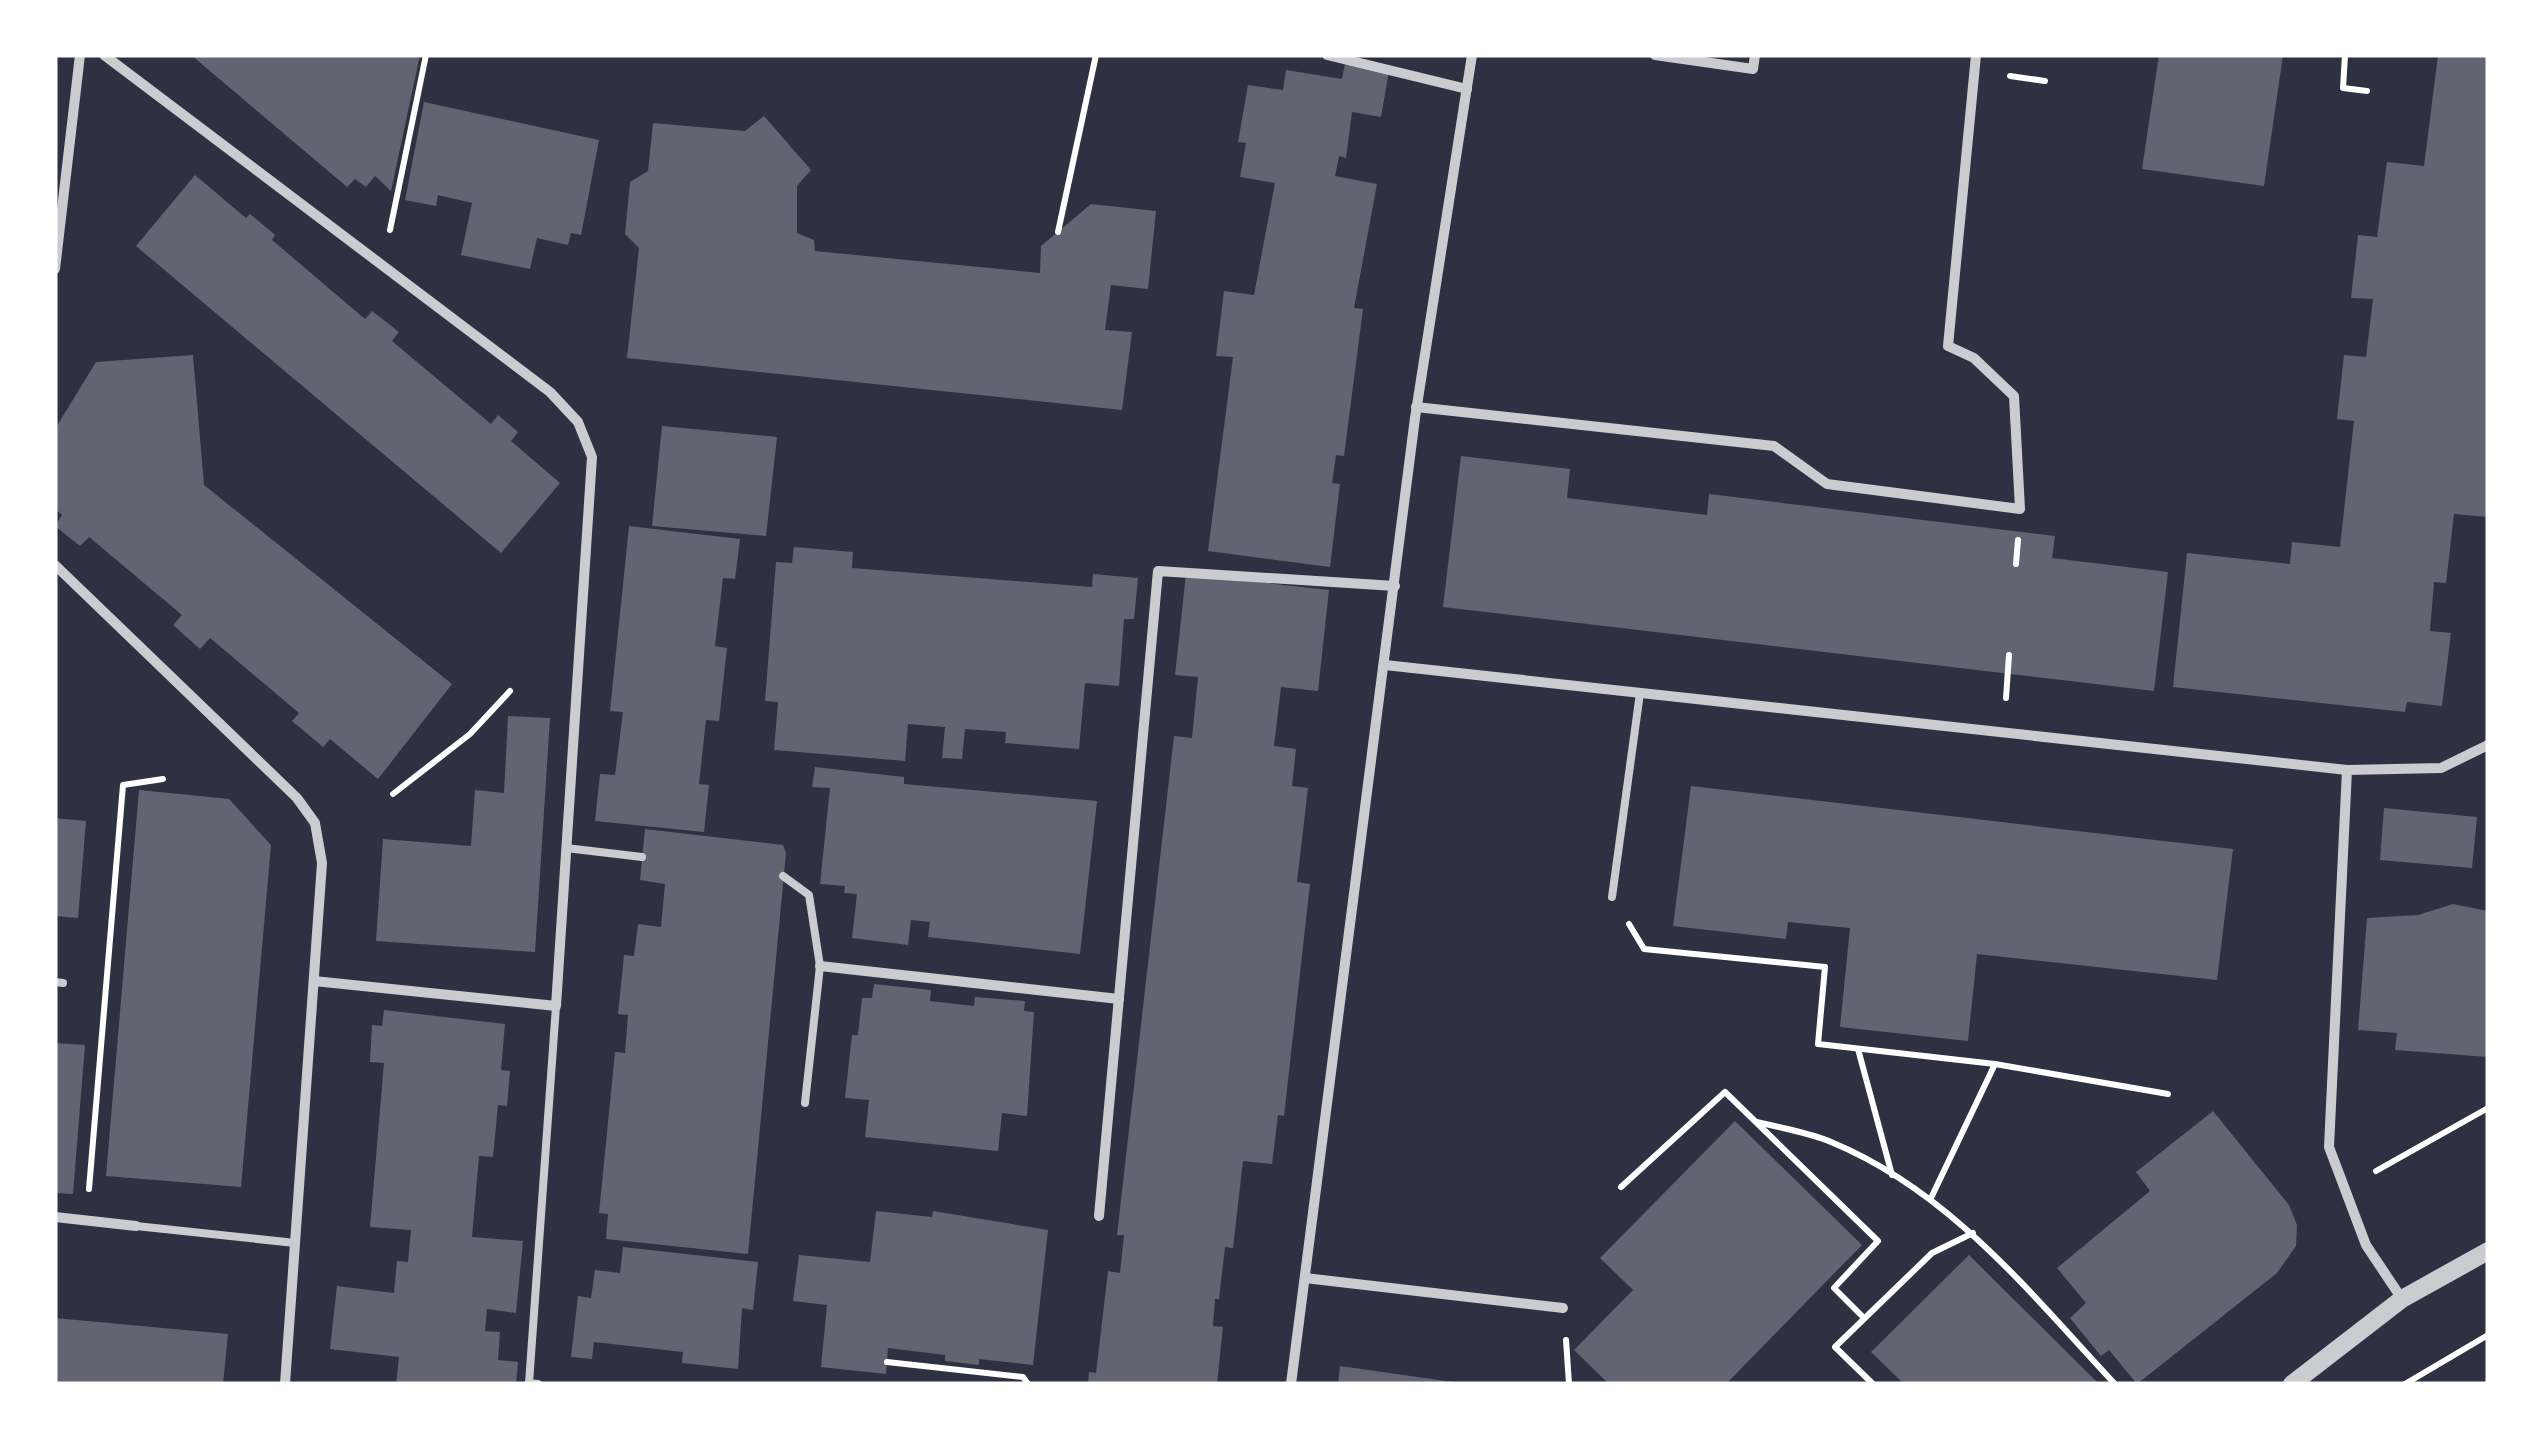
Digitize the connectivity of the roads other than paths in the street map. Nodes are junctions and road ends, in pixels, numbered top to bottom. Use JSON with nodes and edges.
{"nodes":[{"id":1,"x":80,"y":55,"type":"edge"},
{"id":2,"x":104,"y":55,"type":"edge"},
{"id":3,"x":1327,"y":55,"type":"edge"},
{"id":4,"x":1472,"y":55,"type":"edge"},
{"id":5,"x":1655,"y":55,"type":"edge"},
{"id":6,"x":1755,"y":55,"type":"edge"},
{"id":7,"x":1976,"y":55,"type":"edge"},
{"id":8,"x":1467,"y":89,"type":"junction"},
{"id":9,"x":55,"y":269,"type":"edge"},
{"id":10,"x":1416,"y":407,"type":"junction"},
{"id":11,"x":55,"y":565,"type":"edge"},
{"id":12,"x":1396,"y":586,"type":"junction"},
{"id":13,"x":1385,"y":664,"type":"junction"},
{"id":14,"x":1640,"y":693,"type":"junction"},
{"id":15,"x":2488,"y":745,"type":"edge"},
{"id":16,"x":2346,"y":770,"type":"junction"},
{"id":17,"x":566,"y":848,"type":"junction"},
{"id":18,"x":642,"y":857,"type":"dead end"},
{"id":19,"x":784,"y":876,"type":"dead end"},
{"id":20,"x":1612,"y":898,"type":"road end"},
{"id":21,"x":820,"y":966,"type":"junction"},
{"id":22,"x":314,"y":982,"type":"junction"},
{"id":23,"x":1119,"y":999,"type":"junction"},
{"id":24,"x":556,"y":1006,"type":"junction"},
{"id":25,"x":805,"y":1103,"type":"dead end"},
{"id":26,"x":55,"y":1216,"type":"edge"},
{"id":27,"x":1099,"y":1216,"type":"dead end"},
{"id":28,"x":136,"y":1226,"type":"joint"},
{"id":29,"x":294,"y":1243,"type":"junction"},
{"id":30,"x":2487,"y":1255,"type":"edge"},
{"id":31,"x":1305,"y":1278,"type":"junction"},
{"id":32,"x":2402,"y":1299,"type":"junction"},
{"id":33,"x":1563,"y":1308,"type":"dead end"},
{"id":34,"x":285,"y":1384,"type":"edge"},
{"id":35,"x":538,"y":1384,"type":"edge"},
{"id":36,"x":1291,"y":1384,"type":"edge"},
{"id":37,"x":2292,"y":1384,"type":"edge"}],
"edges":[{"from":1,"to":9,"type":"street"},
{"from":2,"to":17,"type":"street"},
{"from":3,"to":8,"type":"street"},
{"from":4,"to":8,"type":"street"},
{"from":5,"to":6,"type":"street"},
{"from":7,"to":10,"type":"street"},
{"from":8,"to":10,"type":"street"},
{"from":10,"to":12,"type":"street"},
{"from":11,"to":22,"type":"street"},
{"from":12,"to":13,"type":"street"},
{"from":12,"to":23,"type":"street"},
{"from":13,"to":14,"type":"street"},
{"from":13,"to":31,"type":"street"},
{"from":14,"to":16,"type":"street"},
{"from":14,"to":20,"type":"lane"},
{"from":15,"to":16,"type":"street"},
{"from":16,"to":32,"type":"street"},
{"from":17,"to":18,"type":"lane"},
{"from":17,"to":24,"type":"street"},
{"from":19,"to":21,"type":"lane"},
{"from":21,"to":23,"type":"street"},
{"from":21,"to":25,"type":"lane"},
{"from":22,"to":24,"type":"street"},
{"from":22,"to":29,"type":"street"},
{"from":23,"to":27,"type":"street"},
{"from":24,"to":35,"type":"lane"},
{"from":26,"to":28,"type":"street"},
{"from":28,"to":29,"type":"lane"},
{"from":29,"to":34,"type":"street"},
{"from":30,"to":32,"type":"street"},
{"from":31,"to":33,"type":"street"},
{"from":31,"to":36,"type":"street"},
{"from":32,"to":37,"type":"street"}]}
